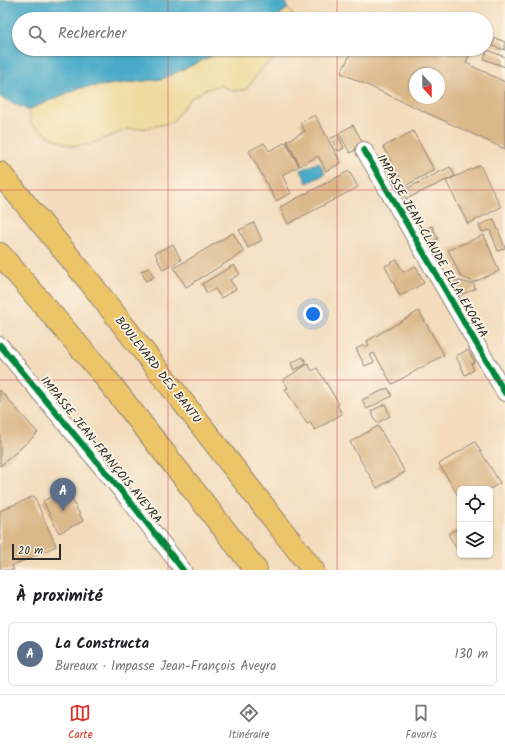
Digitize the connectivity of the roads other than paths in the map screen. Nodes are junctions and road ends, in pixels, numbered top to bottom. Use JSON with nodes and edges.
{"nodes":[{"id":1,"x":364,"y":150,"type":"dead end"},
{"id":2,"x":0,"y":173,"type":"edge"},
{"id":3,"x":0,"y":254,"type":"edge"},
{"id":4,"x":0,"y":345,"type":"edge"},
{"id":5,"x":505,"y":393,"type":"edge"},
{"id":6,"x":183,"y":570,"type":"edge"},
{"id":7,"x":256,"y":570,"type":"edge"},
{"id":8,"x":313,"y":570,"type":"edge"}],
"edges":[{"from":1,"to":5,"type":"street","name":"IMPASSE JEAN-CLAUDE ELLA EKOGHA"},
{"from":2,"to":8,"type":"highway","name":"BOULEVARD DES BANTU"},
{"from":3,"to":7,"type":"highway"},
{"from":4,"to":6,"type":"street","name":"IMPASSE JEAN-FRANÇOIS AVEYRA"}]}
